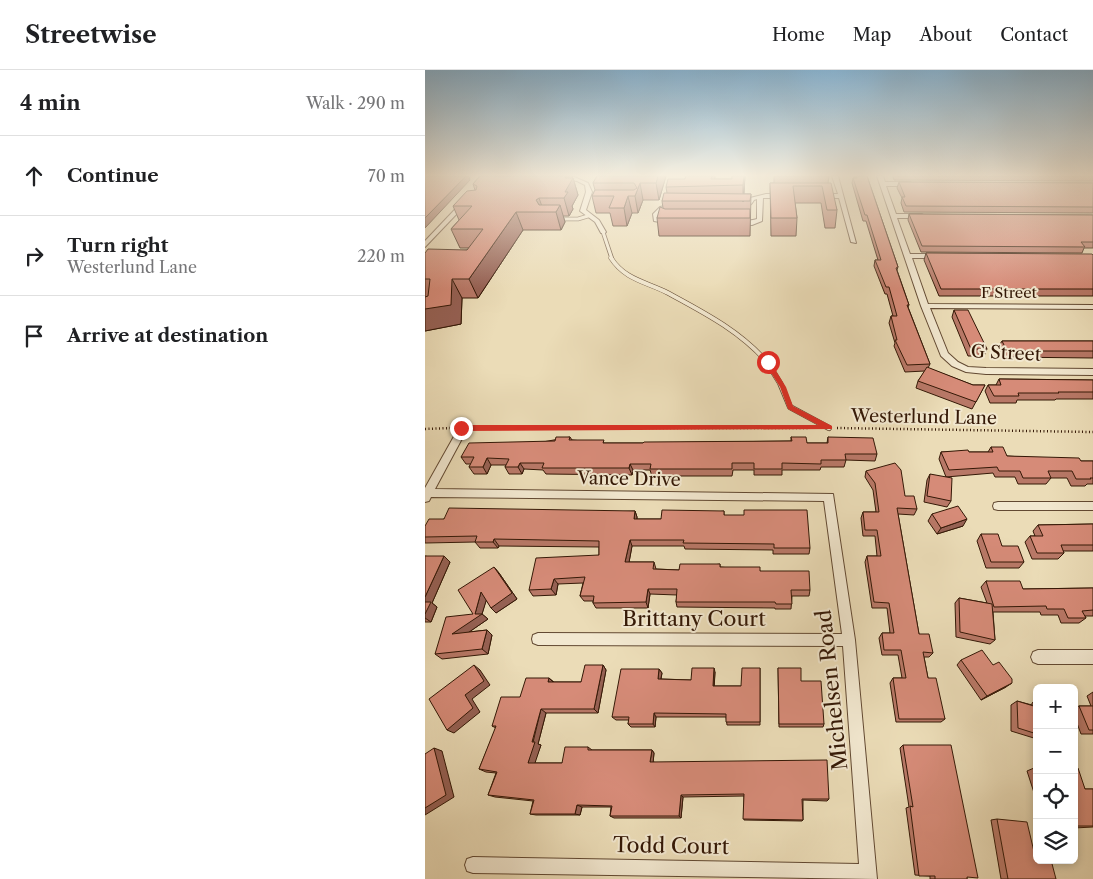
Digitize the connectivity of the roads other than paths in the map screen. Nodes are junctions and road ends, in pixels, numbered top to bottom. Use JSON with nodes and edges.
{"nodes":[{"id":1,"x":456,"y":214,"type":"edge"},
{"id":2,"x":586,"y":214,"type":"edge"},
{"id":3,"x":656,"y":214,"type":"edge"},
{"id":4,"x":760,"y":214,"type":"edge"},
{"id":5,"x":846,"y":214,"type":"edge"},
{"id":6,"x":588,"y":216,"type":"junction"},
{"id":7,"x":893,"y":216,"type":"joint"},
{"id":8,"x":927,"y":216,"type":"edge"},
{"id":9,"x":554,"y":219,"type":"edge"},
{"id":10,"x":678,"y":223,"type":"edge"},
{"id":11,"x":734,"y":223,"type":"edge"},
{"id":12,"x":603,"y":232,"type":"joint"},
{"id":13,"x":854,"y":242,"type":"dead end"},
{"id":14,"x":425,"y":245,"type":"edge"},
{"id":15,"x":907,"y":256,"type":"junction"},
{"id":16,"x":948,"y":256,"type":"edge"},
{"id":17,"x":925,"y":306,"type":"junction"},
{"id":18,"x":1093,"y":307,"type":"edge"},
{"id":19,"x":1093,"y":372,"type":"edge"},
{"id":20,"x":829,"y":428,"type":"road end"},
{"id":21,"x":459,"y":430,"type":"road end"},
{"id":22,"x":426,"y":496,"type":"edge"},
{"id":23,"x":829,"y":497,"type":"joint"},
{"id":24,"x":998,"y":506,"type":"dead end"},
{"id":25,"x":1093,"y":506,"type":"edge"},
{"id":26,"x":538,"y":639,"type":"dead end"},
{"id":27,"x":849,"y":640,"type":"junction"},
{"id":28,"x":1093,"y":657,"type":"edge"},
{"id":29,"x":1038,"y":658,"type":"dead end"},
{"id":30,"x":473,"y":865,"type":"dead end"},
{"id":31,"x":869,"y":875,"type":"edge"}],
"edges":[{"from":1,"to":14,"type":"street"},
{"from":2,"to":6,"type":"street"},
{"from":3,"to":10,"type":"street"},
{"from":4,"to":11,"type":"street"},
{"from":5,"to":13,"type":"street"},
{"from":6,"to":9,"type":"lane"},
{"from":6,"to":12,"type":"street"},
{"from":7,"to":8,"type":"street"},
{"from":7,"to":15,"type":"street","name":"G Street"},
{"from":12,"to":20,"type":"lane"},
{"from":15,"to":16,"type":"street"},
{"from":15,"to":17,"type":"street","name":"G Street"},
{"from":17,"to":18,"type":"street","name":"F Street"},
{"from":17,"to":19,"type":"street","name":"G Street"},
{"from":21,"to":22,"type":"street"},
{"from":22,"to":23,"type":"street","name":"Vance Drive"},
{"from":23,"to":27,"type":"street","name":"Michelsen Road"},
{"from":24,"to":25,"type":"street"},
{"from":26,"to":27,"type":"street","name":"Brittany Court"},
{"from":27,"to":31,"type":"street","name":"Michelsen Road"},
{"from":28,"to":29,"type":"street"},
{"from":30,"to":31,"type":"street","name":"Todd Court"}]}
